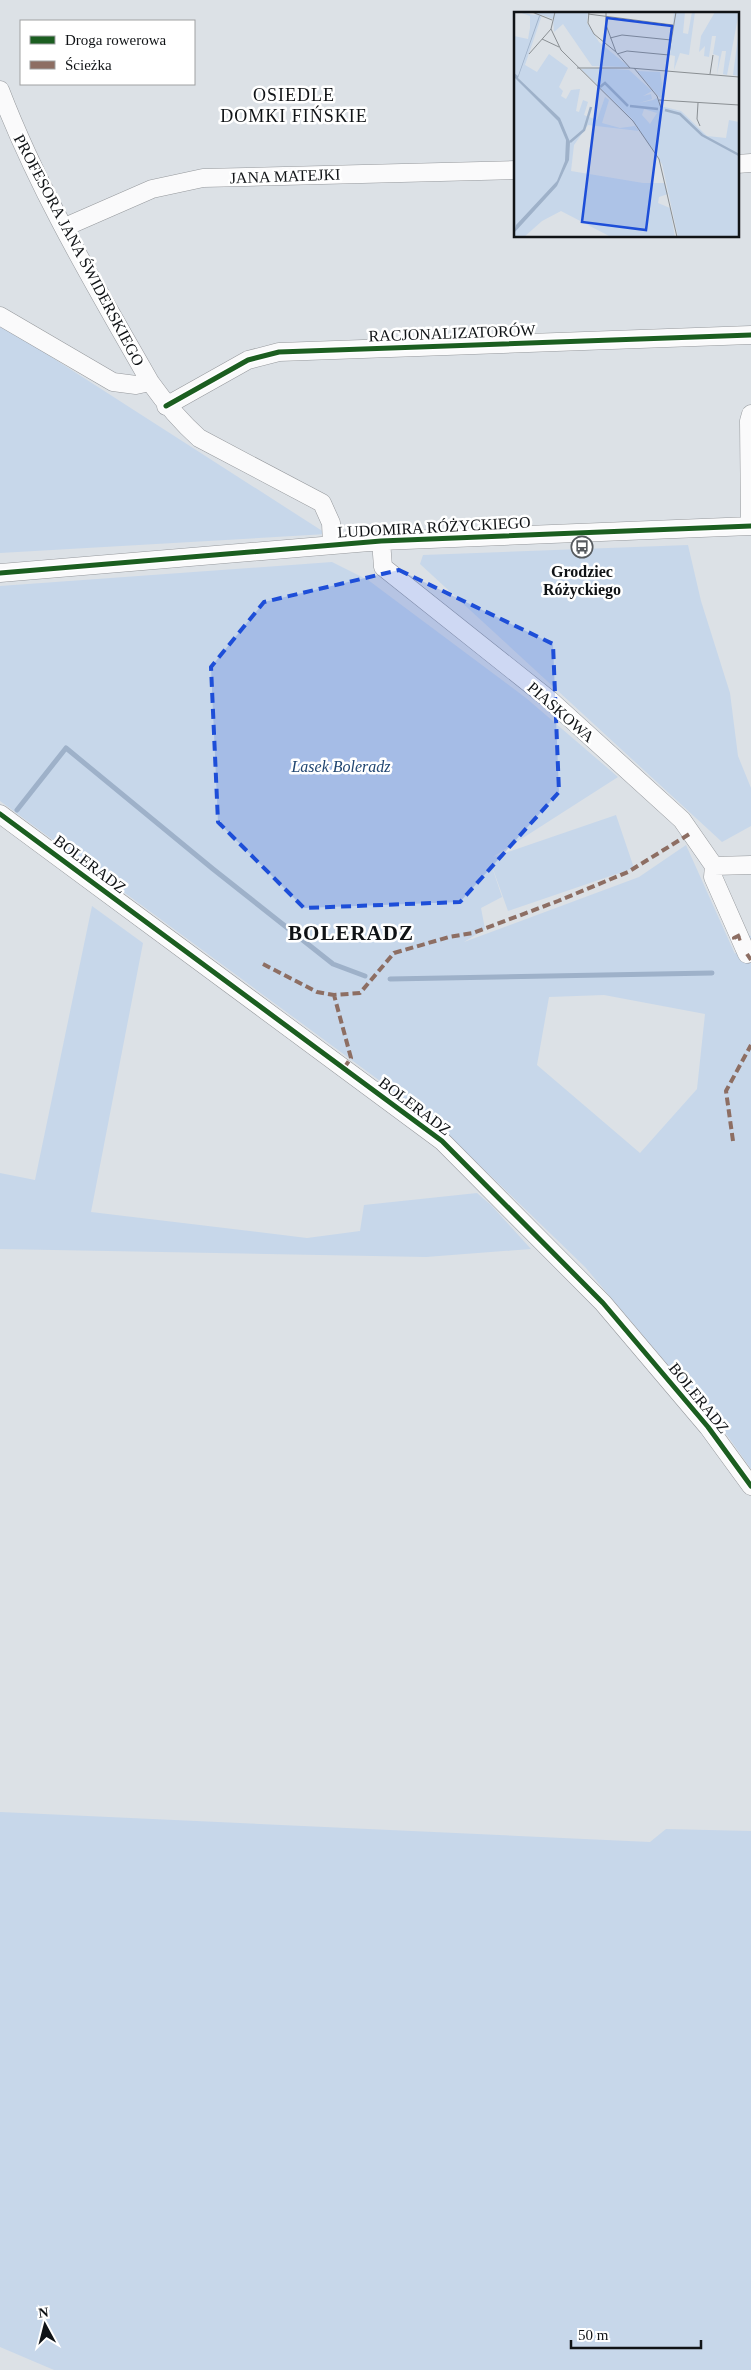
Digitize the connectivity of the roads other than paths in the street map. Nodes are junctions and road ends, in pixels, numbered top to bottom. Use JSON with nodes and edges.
{"nodes":[{"id":1,"x":0,"y":90,"type":"edge"},
{"id":2,"x":738,"y":164,"type":"edge"},
{"id":3,"x":751,"y":164,"type":"edge"},
{"id":4,"x":514,"y":170,"type":"edge"},
{"id":5,"x":65,"y":227,"type":"junction"},
{"id":6,"x":0,"y":316,"type":"edge"},
{"id":7,"x":751,"y":335,"type":"edge"},
{"id":8,"x":150,"y":382,"type":"junction"},
{"id":9,"x":166,"y":406,"type":"junction"},
{"id":10,"x":751,"y":414,"type":"edge"},
{"id":11,"x":751,"y":526,"type":"edge"},
{"id":12,"x":381,"y":541,"type":"junction"},
{"id":13,"x":332,"y":544,"type":"junction"},
{"id":14,"x":0,"y":573,"type":"edge"},
{"id":15,"x":0,"y":814,"type":"edge"},
{"id":16,"x":751,"y":865,"type":"edge"},
{"id":17,"x":714,"y":866,"type":"junction"},
{"id":18,"x":748,"y":954,"type":"dead end"},
{"id":19,"x":751,"y":1486,"type":"edge"}],
"edges":[{"from":1,"to":5,"type":"street","name":"PROFESORA JANA ŚWIDERSKIEGO"},
{"from":2,"to":3,"type":"street"},
{"from":4,"to":5,"type":"street","name":"JANA MATEJKI"},
{"from":5,"to":8,"type":"street","name":"PROFESORA JANA ŚWIDERSKIEGO"},
{"from":6,"to":8,"type":"street"},
{"from":7,"to":9,"type":"street","name":"RACJONALIZATORÓW"},
{"from":8,"to":9,"type":"street","name":"PROFESORA JANA ŚWIDERSKIEGO"},
{"from":9,"to":13,"type":"street","name":"PROFESORA JANA ŚWIDERSKIEGO"},
{"from":10,"to":11,"type":"street"},
{"from":11,"to":12,"type":"street","name":"LUDOMIRA RÓŻYCKIEGO"},
{"from":12,"to":13,"type":"street","name":"LUDOMIRA RÓŻYCKIEGO"},
{"from":12,"to":17,"type":"street","name":"PIASKOWA"},
{"from":13,"to":14,"type":"street","name":"LUDOMIRA RÓŻYCKIEGO"},
{"from":15,"to":19,"type":"street","name":"BOLERADZ"},
{"from":16,"to":17,"type":"street"},
{"from":17,"to":18,"type":"street"}]}
